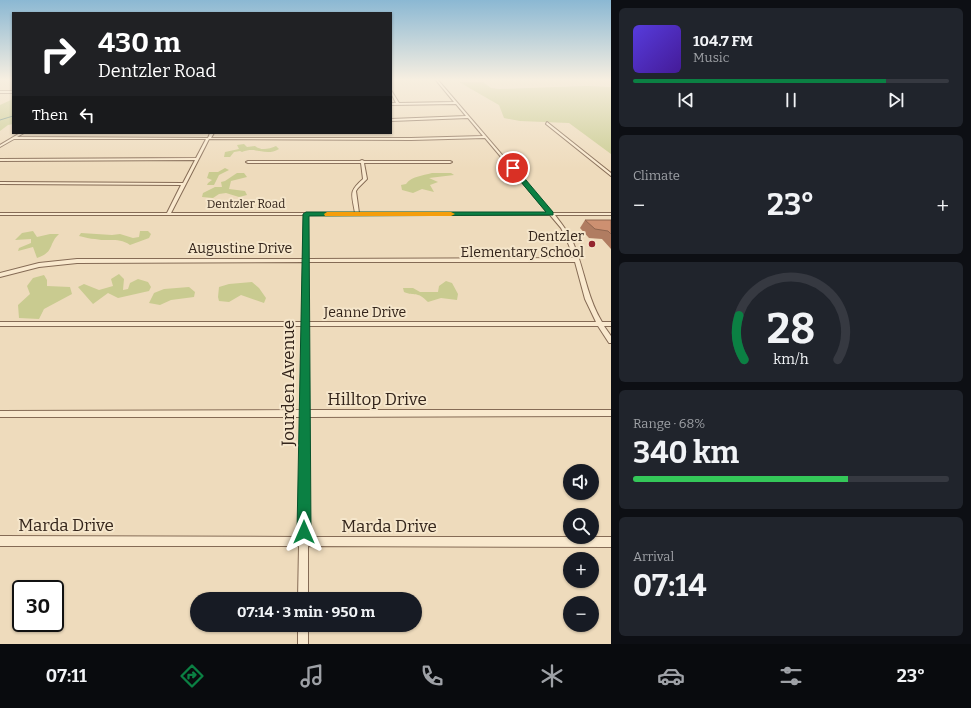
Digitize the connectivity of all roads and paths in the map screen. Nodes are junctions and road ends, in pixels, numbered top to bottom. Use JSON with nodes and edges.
{"nodes":[{"id":1,"x":461,"y":109,"type":"edge"},
{"id":2,"x":468,"y":117,"type":"junction"},
{"id":3,"x":392,"y":120,"type":"edge"},
{"id":4,"x":547,"y":123,"type":"dead end"},
{"id":5,"x":20,"y":134,"type":"edge"},
{"id":6,"x":212,"y":134,"type":"edge"},
{"id":7,"x":486,"y":136,"type":"junction"},
{"id":8,"x":14,"y":138,"type":"junction"},
{"id":9,"x":210,"y":138,"type":"junction"},
{"id":10,"x":0,"y":146,"type":"edge"},
{"id":11,"x":0,"y":160,"type":"edge"},
{"id":12,"x":196,"y":160,"type":"junction"},
{"id":13,"x":362,"y":161,"type":"junction"},
{"id":14,"x":248,"y":162,"type":"dead end"},
{"id":15,"x":450,"y":162,"type":"dead end"},
{"id":16,"x":611,"y":175,"type":"edge"},
{"id":17,"x":0,"y":183,"type":"edge"},
{"id":18,"x":184,"y":184,"type":"junction"},
{"id":19,"x":169,"y":213,"type":"junction"},
{"id":20,"x":0,"y":214,"type":"edge"},
{"id":21,"x":306,"y":214,"type":"junction"},
{"id":22,"x":357,"y":214,"type":"junction"},
{"id":23,"x":551,"y":214,"type":"junction"},
{"id":24,"x":611,"y":214,"type":"edge"},
{"id":25,"x":306,"y":260,"type":"junction"},
{"id":26,"x":577,"y":260,"type":"junction"},
{"id":27,"x":0,"y":275,"type":"edge"},
{"id":28,"x":0,"y":324,"type":"edge"},
{"id":29,"x":305,"y":324,"type":"junction"},
{"id":30,"x":599,"y":324,"type":"junction"},
{"id":31,"x":611,"y":324,"type":"edge"},
{"id":32,"x":611,"y":341,"type":"edge"},
{"id":33,"x":611,"y":413,"type":"edge"},
{"id":34,"x":0,"y":414,"type":"edge"},
{"id":35,"x":304,"y":414,"type":"junction"},
{"id":36,"x":0,"y":541,"type":"edge"},
{"id":37,"x":304,"y":542,"type":"junction"},
{"id":38,"x":611,"y":542,"type":"edge"},
{"id":39,"x":303,"y":592,"type":"edge"},
{"id":40,"x":303,"y":632,"type":"edge"},
{"id":41,"x":303,"y":644,"type":"edge"}],
"edges":[{"from":1,"to":2,"type":"street"},
{"from":2,"to":3,"type":"street"},
{"from":2,"to":7,"type":"street"},
{"from":4,"to":16,"type":"street"},
{"from":5,"to":8,"type":"street"},
{"from":6,"to":9,"type":"street"},
{"from":7,"to":9,"type":"street"},
{"from":7,"to":23,"type":"street"},
{"from":8,"to":9,"type":"street"},
{"from":8,"to":10,"type":"street"},
{"from":9,"to":12,"type":"street"},
{"from":11,"to":12,"type":"street"},
{"from":12,"to":18,"type":"street"},
{"from":13,"to":14,"type":"street"},
{"from":13,"to":15,"type":"street"},
{"from":13,"to":22,"type":"street"},
{"from":17,"to":18,"type":"street"},
{"from":18,"to":19,"type":"street"},
{"from":19,"to":20,"type":"street","name":"Dentzler Road"},
{"from":19,"to":21,"type":"street","name":"Dentzler Road"},
{"from":21,"to":22,"type":"street","name":"Dentzler Road"},
{"from":21,"to":25,"type":"street","name":"Jourden Avenue"},
{"from":22,"to":23,"type":"street","name":"Dentzler Road"},
{"from":23,"to":24,"type":"street","name":"Dentzler Road"},
{"from":23,"to":26,"type":"street"},
{"from":25,"to":26,"type":"street","name":"Augustine Drive"},
{"from":25,"to":27,"type":"street","name":"Augustine Drive"},
{"from":25,"to":29,"type":"street","name":"Jourden Avenue"},
{"from":26,"to":30,"type":"street"},
{"from":28,"to":29,"type":"street","name":"Jeanne Drive"},
{"from":29,"to":30,"type":"street","name":"Jeanne Drive"},
{"from":29,"to":35,"type":"street","name":"Jourden Avenue"},
{"from":30,"to":31,"type":"street","name":"Jeanne Drive"},
{"from":30,"to":32,"type":"street"},
{"from":33,"to":35,"type":"street","name":"Hilltop Drive"},
{"from":34,"to":35,"type":"street","name":"Hilltop Drive"},
{"from":35,"to":37,"type":"street","name":"Jourden Avenue"},
{"from":36,"to":37,"type":"street","name":"Marda Drive"},
{"from":37,"to":38,"type":"street","name":"Marda Drive"},
{"from":37,"to":39,"type":"street","name":"Jourden Avenue"},
{"from":40,"to":41,"type":"street"}]}
